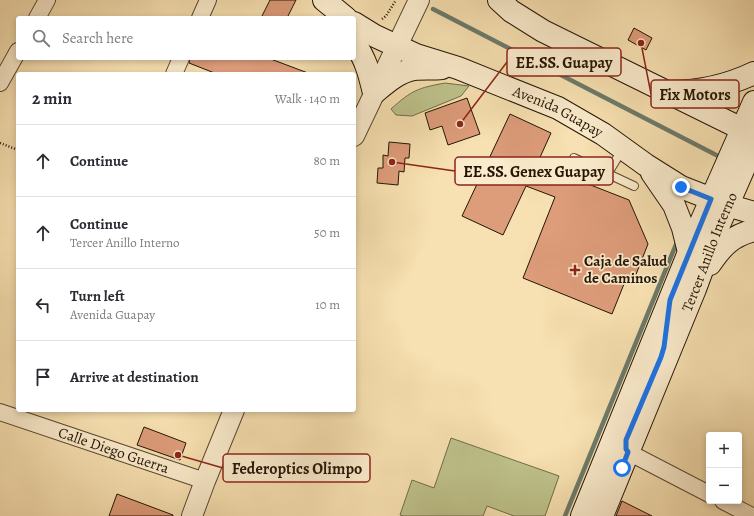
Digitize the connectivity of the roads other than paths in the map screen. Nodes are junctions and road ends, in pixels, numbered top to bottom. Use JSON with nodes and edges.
{"nodes":[{"id":1,"x":47,"y":0,"type":"edge"},
{"id":2,"x":208,"y":0,"type":"edge"},
{"id":3,"x":419,"y":0,"type":"edge"},
{"id":4,"x":500,"y":0,"type":"edge"},
{"id":5,"x":38,"y":16,"type":"edge"},
{"id":6,"x":201,"y":16,"type":"edge"},
{"id":7,"x":356,"y":24,"type":"edge"},
{"id":8,"x":356,"y":45,"type":"edge"},
{"id":9,"x":397,"y":46,"type":"junction"},
{"id":10,"x":16,"y":55,"type":"edge"},
{"id":11,"x":180,"y":60,"type":"edge"},
{"id":12,"x":458,"y":68,"type":"junction"},
{"id":13,"x":175,"y":72,"type":"edge"},
{"id":14,"x":754,"y":73,"type":"edge"},
{"id":15,"x":0,"y":83,"type":"edge"},
{"id":16,"x":668,"y":92,"type":"junction"},
{"id":17,"x":374,"y":93,"type":"junction"},
{"id":18,"x":754,"y":102,"type":"edge"},
{"id":19,"x":356,"y":132,"type":"edge"},
{"id":20,"x":748,"y":140,"type":"edge"},
{"id":21,"x":623,"y":148,"type":"junction"},
{"id":22,"x":574,"y":158,"type":"dead end"},
{"id":23,"x":646,"y":165,"type":"junction"},
{"id":24,"x":608,"y":173,"type":"junction"},
{"id":25,"x":634,"y":186,"type":"dead end"},
{"id":26,"x":723,"y":192,"type":"junction"},
{"id":27,"x":754,"y":213,"type":"edge"},
{"id":28,"x":754,"y":230,"type":"edge"},
{"id":29,"x":689,"y":252,"type":"junction"},
{"id":30,"x":695,"y":289,"type":"junction"},
{"id":31,"x":670,"y":300,"type":"junction"},
{"id":32,"x":0,"y":412,"type":"edge"},
{"id":33,"x":233,"y":412,"type":"edge"},
{"id":34,"x":18,"y":414,"type":"edge"},
{"id":35,"x":628,"y":452,"type":"junction"},
{"id":36,"x":205,"y":481,"type":"junction"},
{"id":37,"x":592,"y":492,"type":"junction"},
{"id":38,"x":706,"y":492,"type":"edge"},
{"id":39,"x":729,"y":504,"type":"edge"},
{"id":40,"x":192,"y":516,"type":"edge"},
{"id":41,"x":582,"y":516,"type":"edge"},
{"id":42,"x":596,"y":516,"type":"edge"},
{"id":43,"x":602,"y":516,"type":"edge"},
{"id":44,"x":752,"y":516,"type":"edge"}],
"edges":[{"from":1,"to":5,"type":"street"},
{"from":2,"to":6,"type":"street"},
{"from":3,"to":9,"type":"street"},
{"from":4,"to":16,"type":"main road"},
{"from":7,"to":9,"type":"main road","name":"Avenida Guapay"},
{"from":8,"to":17,"type":"main road"},
{"from":9,"to":12,"type":"main road","name":"Avenida Guapay"},
{"from":9,"to":17,"type":"street"},
{"from":10,"to":15,"type":"street"},
{"from":11,"to":13,"type":"street"},
{"from":12,"to":17,"type":"main road"},
{"from":12,"to":21,"type":"main road","name":"Avenida Guapay"},
{"from":14,"to":16,"type":"main road"},
{"from":16,"to":20,"type":"main road"},
{"from":17,"to":19,"type":"street"},
{"from":18,"to":20,"type":"main road","name":"Tercer Anillo Interno"},
{"from":20,"to":26,"type":"main road","name":"Tercer Anillo Interno"},
{"from":21,"to":23,"type":"main road","name":"Avenida Guapay"},
{"from":21,"to":24,"type":"lane"},
{"from":22,"to":24,"type":"lane"},
{"from":23,"to":26,"type":"main road","name":"Avenida Guapay"},
{"from":23,"to":29,"type":"main road"},
{"from":24,"to":25,"type":"lane"},
{"from":26,"to":27,"type":"main road","name":"Avenida Guapay"},
{"from":26,"to":29,"type":"main road","name":"Tercer Anillo Interno"},
{"from":26,"to":30,"type":"main road","name":"Tercer Anillo Interno"},
{"from":28,"to":30,"type":"main road"},
{"from":29,"to":31,"type":"main road","name":"Tercer Anillo Interno"},
{"from":30,"to":35,"type":"main road","name":"Tercer Anillo Interno"},
{"from":31,"to":35,"type":"main road"},
{"from":31,"to":37,"type":"main road","name":"Tercer Anillo Interno"},
{"from":32,"to":34,"type":"street","name":"Calle Diego Guerra"},
{"from":33,"to":36,"type":"street"},
{"from":34,"to":36,"type":"street","name":"Calle Diego Guerra"},
{"from":35,"to":38,"type":"street"},
{"from":35,"to":43,"type":"main road","name":"Tercer Anillo Interno"},
{"from":36,"to":40,"type":"street"},
{"from":37,"to":41,"type":"main road","name":"Tercer Anillo Interno"},
{"from":37,"to":42,"type":"main road"},
{"from":39,"to":44,"type":"street"}]}
